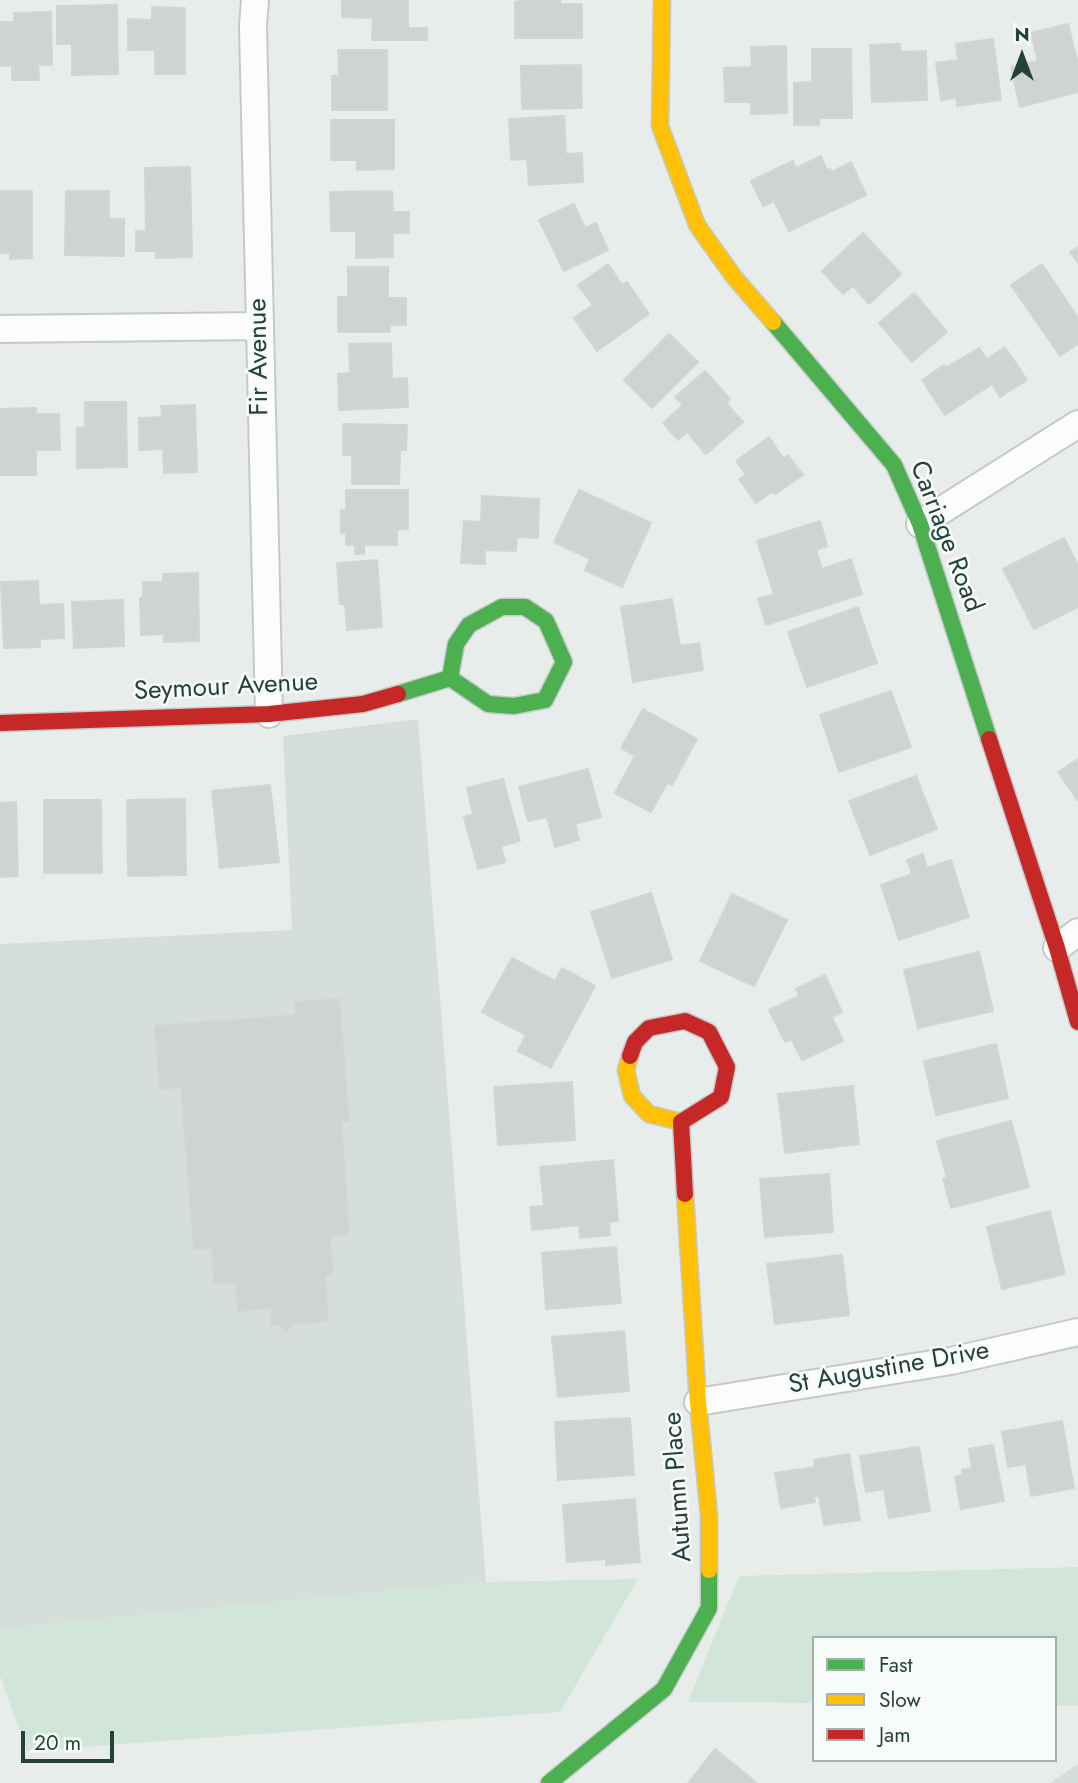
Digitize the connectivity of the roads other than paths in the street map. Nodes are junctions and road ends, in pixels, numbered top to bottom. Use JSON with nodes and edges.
{"nodes":[{"id":1,"x":255,"y":0,"type":"edge"},
{"id":2,"x":662,"y":0,"type":"edge"},
{"id":3,"x":259,"y":326,"type":"junction"},
{"id":4,"x":0,"y":329,"type":"edge"},
{"id":5,"x":1078,"y":424,"type":"edge"},
{"id":6,"x":920,"y":524,"type":"junction"},
{"id":7,"x":450,"y":678,"type":"junction"},
{"id":8,"x":269,"y":714,"type":"junction"},
{"id":9,"x":0,"y":723,"type":"edge"},
{"id":10,"x":1068,"y":940,"type":"edge"},
{"id":11,"x":1078,"y":1023,"type":"edge"},
{"id":12,"x":681,"y":1122,"type":"junction"},
{"id":13,"x":1078,"y":1332,"type":"edge"},
{"id":14,"x":698,"y":1402,"type":"junction"},
{"id":15,"x":549,"y":1783,"type":"edge"}],
"edges":[{"from":1,"to":3,"type":"street","name":"Fir Avenue"},
{"from":2,"to":6,"type":"street","name":"Carriage Road"},
{"from":3,"to":4,"type":"street"},
{"from":3,"to":8,"type":"street","name":"Fir Avenue"},
{"from":5,"to":6,"type":"street"},
{"from":6,"to":10,"type":"street","name":"Carriage Road"},
{"from":7,"to":7,"type":"street"},
{"from":7,"to":8,"type":"street","name":"Seymour Avenue"},
{"from":8,"to":9,"type":"street","name":"Seymour Avenue"},
{"from":10,"to":11,"type":"street","name":"Carriage Road"},
{"from":12,"to":12,"type":"street"},
{"from":12,"to":14,"type":"street","name":"Autumn Place"},
{"from":13,"to":14,"type":"street","name":"St Augustine Drive"},
{"from":14,"to":15,"type":"street","name":"Autumn Place"}]}
